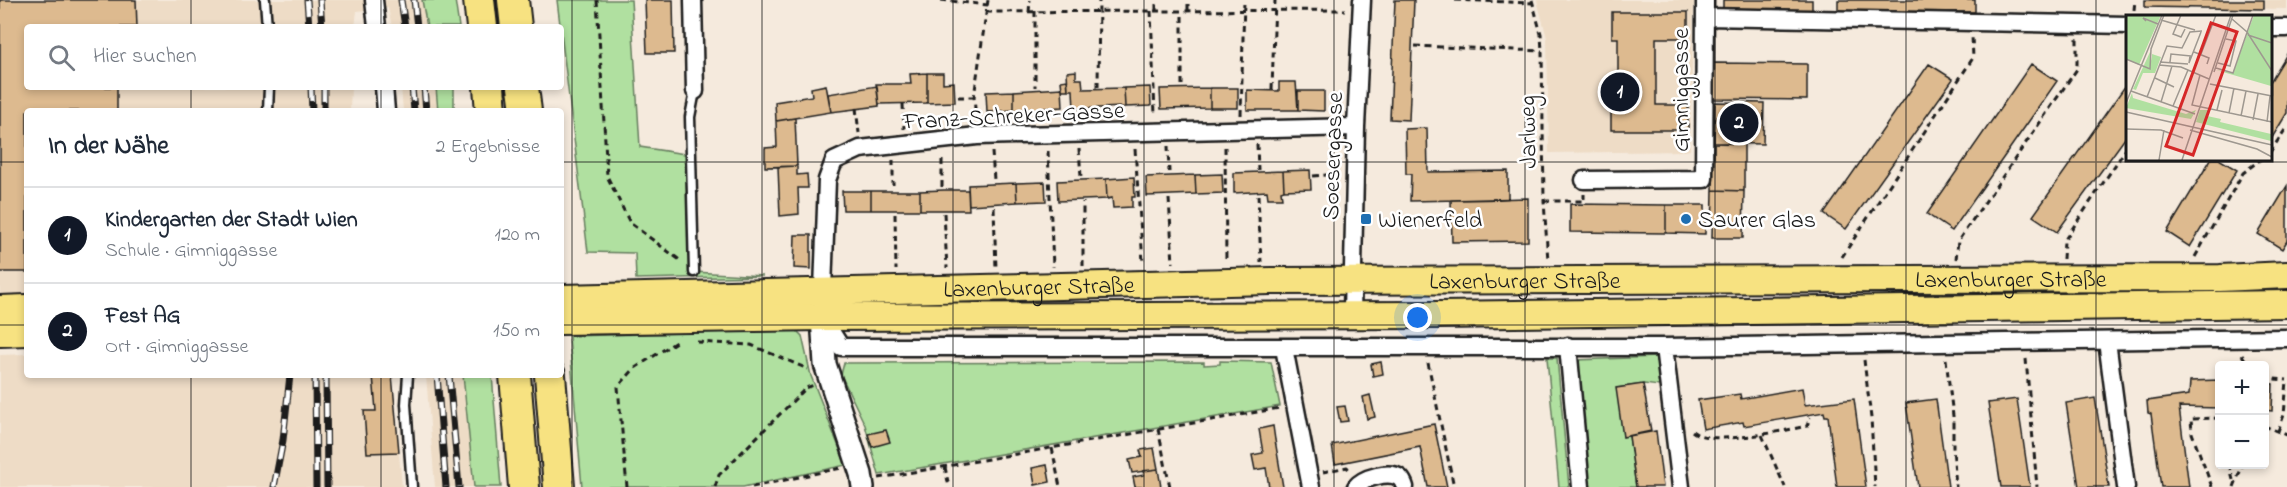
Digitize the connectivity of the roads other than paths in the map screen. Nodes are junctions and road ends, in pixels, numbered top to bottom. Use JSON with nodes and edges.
{"nodes":[{"id":1,"x":265,"y":0,"type":"edge"},
{"id":2,"x":374,"y":0,"type":"edge"},
{"id":3,"x":479,"y":0,"type":"edge"},
{"id":4,"x":513,"y":0,"type":"edge"},
{"id":5,"x":693,"y":0,"type":"edge"},
{"id":6,"x":1362,"y":5,"type":"edge"},
{"id":7,"x":1705,"y":8,"type":"edge"},
{"id":8,"x":267,"y":24,"type":"edge"},
{"id":9,"x":377,"y":24,"type":"edge"},
{"id":10,"x":482,"y":24,"type":"edge"},
{"id":11,"x":516,"y":24,"type":"edge"},
{"id":12,"x":2126,"y":25,"type":"edge"},
{"id":13,"x":269,"y":90,"type":"edge"},
{"id":14,"x":384,"y":90,"type":"edge"},
{"id":15,"x":489,"y":90,"type":"edge"},
{"id":16,"x":523,"y":90,"type":"edge"},
{"id":17,"x":695,"y":92,"type":"joint"},
{"id":18,"x":268,"y":108,"type":"edge"},
{"id":19,"x":386,"y":108,"type":"edge"},
{"id":20,"x":491,"y":108,"type":"edge"},
{"id":21,"x":526,"y":108,"type":"edge"},
{"id":22,"x":1356,"y":127,"type":"junction"},
{"id":23,"x":1584,"y":180,"type":"road end"},
{"id":24,"x":694,"y":272,"type":"road end"},
{"id":25,"x":2287,"y":275,"type":"edge"},
{"id":26,"x":1352,"y":280,"type":"junction"},
{"id":27,"x":823,"y":290,"type":"junction"},
{"id":28,"x":564,"y":298,"type":"edge"},
{"id":29,"x":2287,"y":304,"type":"edge"},
{"id":30,"x":765,"y":305,"type":"junction"},
{"id":31,"x":24,"y":308,"type":"edge"},
{"id":32,"x":0,"y":309,"type":"edge"},
{"id":33,"x":1352,"y":315,"type":"junction"},
{"id":34,"x":822,"y":317,"type":"junction"},
{"id":35,"x":564,"y":321,"type":"edge"},
{"id":36,"x":24,"y":332,"type":"edge"},
{"id":37,"x":0,"y":333,"type":"edge"},
{"id":38,"x":2287,"y":338,"type":"edge"},
{"id":39,"x":2107,"y":341,"type":"junction"},
{"id":40,"x":1568,"y":346,"type":"junction"},
{"id":41,"x":1664,"y":347,"type":"junction"},
{"id":42,"x":1284,"y":348,"type":"junction"},
{"id":43,"x":408,"y":378,"type":"edge"},
{"id":44,"x":515,"y":378,"type":"edge"},
{"id":45,"x":550,"y":378,"type":"edge"},
{"id":46,"x":1315,"y":480,"type":"edge"},
{"id":47,"x":863,"y":484,"type":"edge"},
{"id":48,"x":1358,"y":485,"type":"edge"},
{"id":49,"x":412,"y":487,"type":"edge"},
{"id":50,"x":524,"y":487,"type":"edge"},
{"id":51,"x":559,"y":487,"type":"edge"},
{"id":52,"x":1405,"y":487,"type":"edge"},
{"id":53,"x":1581,"y":487,"type":"edge"},
{"id":54,"x":1681,"y":487,"type":"edge"},
{"id":55,"x":2126,"y":487,"type":"edge"}],
"edges":[{"from":1,"to":8,"type":"lane"},
{"from":2,"to":9,"type":"street"},
{"from":3,"to":10,"type":"highway"},
{"from":4,"to":11,"type":"highway"},
{"from":5,"to":17,"type":"street"},
{"from":6,"to":22,"type":"street","name":"Soesergasse"},
{"from":7,"to":12,"type":"street"},
{"from":7,"to":23,"type":"street","name":"Gimniggasse"},
{"from":13,"to":18,"type":"lane"},
{"from":14,"to":19,"type":"street"},
{"from":15,"to":20,"type":"highway"},
{"from":16,"to":21,"type":"highway"},
{"from":17,"to":24,"type":"lane"},
{"from":22,"to":26,"type":"street","name":"Soesergasse"},
{"from":22,"to":27,"type":"street","name":"Franz-Schreker-Gasse"},
{"from":25,"to":26,"type":"main road","name":"Laxenburger Straße"},
{"from":26,"to":27,"type":"main road","name":"Laxenburger Straße"},
{"from":26,"to":33,"type":"street","name":"Soesergasse"},
{"from":27,"to":30,"type":"main road","name":"Laxenburger Straße"},
{"from":27,"to":34,"type":"street","name":"Franz-Schreker-Gasse"},
{"from":28,"to":30,"type":"main road"},
{"from":29,"to":33,"type":"main road","name":"Laxenburger Straße"},
{"from":30,"to":34,"type":"main road","name":"Laxenburger Straße"},
{"from":30,"to":35,"type":"main road"},
{"from":31,"to":32,"type":"main road"},
{"from":33,"to":34,"type":"main road","name":"Laxenburger Straße"},
{"from":34,"to":42,"type":"street"},
{"from":34,"to":47,"type":"street"},
{"from":36,"to":37,"type":"main road"},
{"from":38,"to":39,"type":"street"},
{"from":39,"to":41,"type":"street"},
{"from":39,"to":55,"type":"street"},
{"from":40,"to":41,"type":"street"},
{"from":40,"to":42,"type":"street"},
{"from":40,"to":53,"type":"street"},
{"from":41,"to":54,"type":"street"},
{"from":42,"to":46,"type":"street"},
{"from":43,"to":49,"type":"lane"},
{"from":44,"to":50,"type":"highway"},
{"from":45,"to":51,"type":"highway"},
{"from":48,"to":52,"type":"street"}]}
